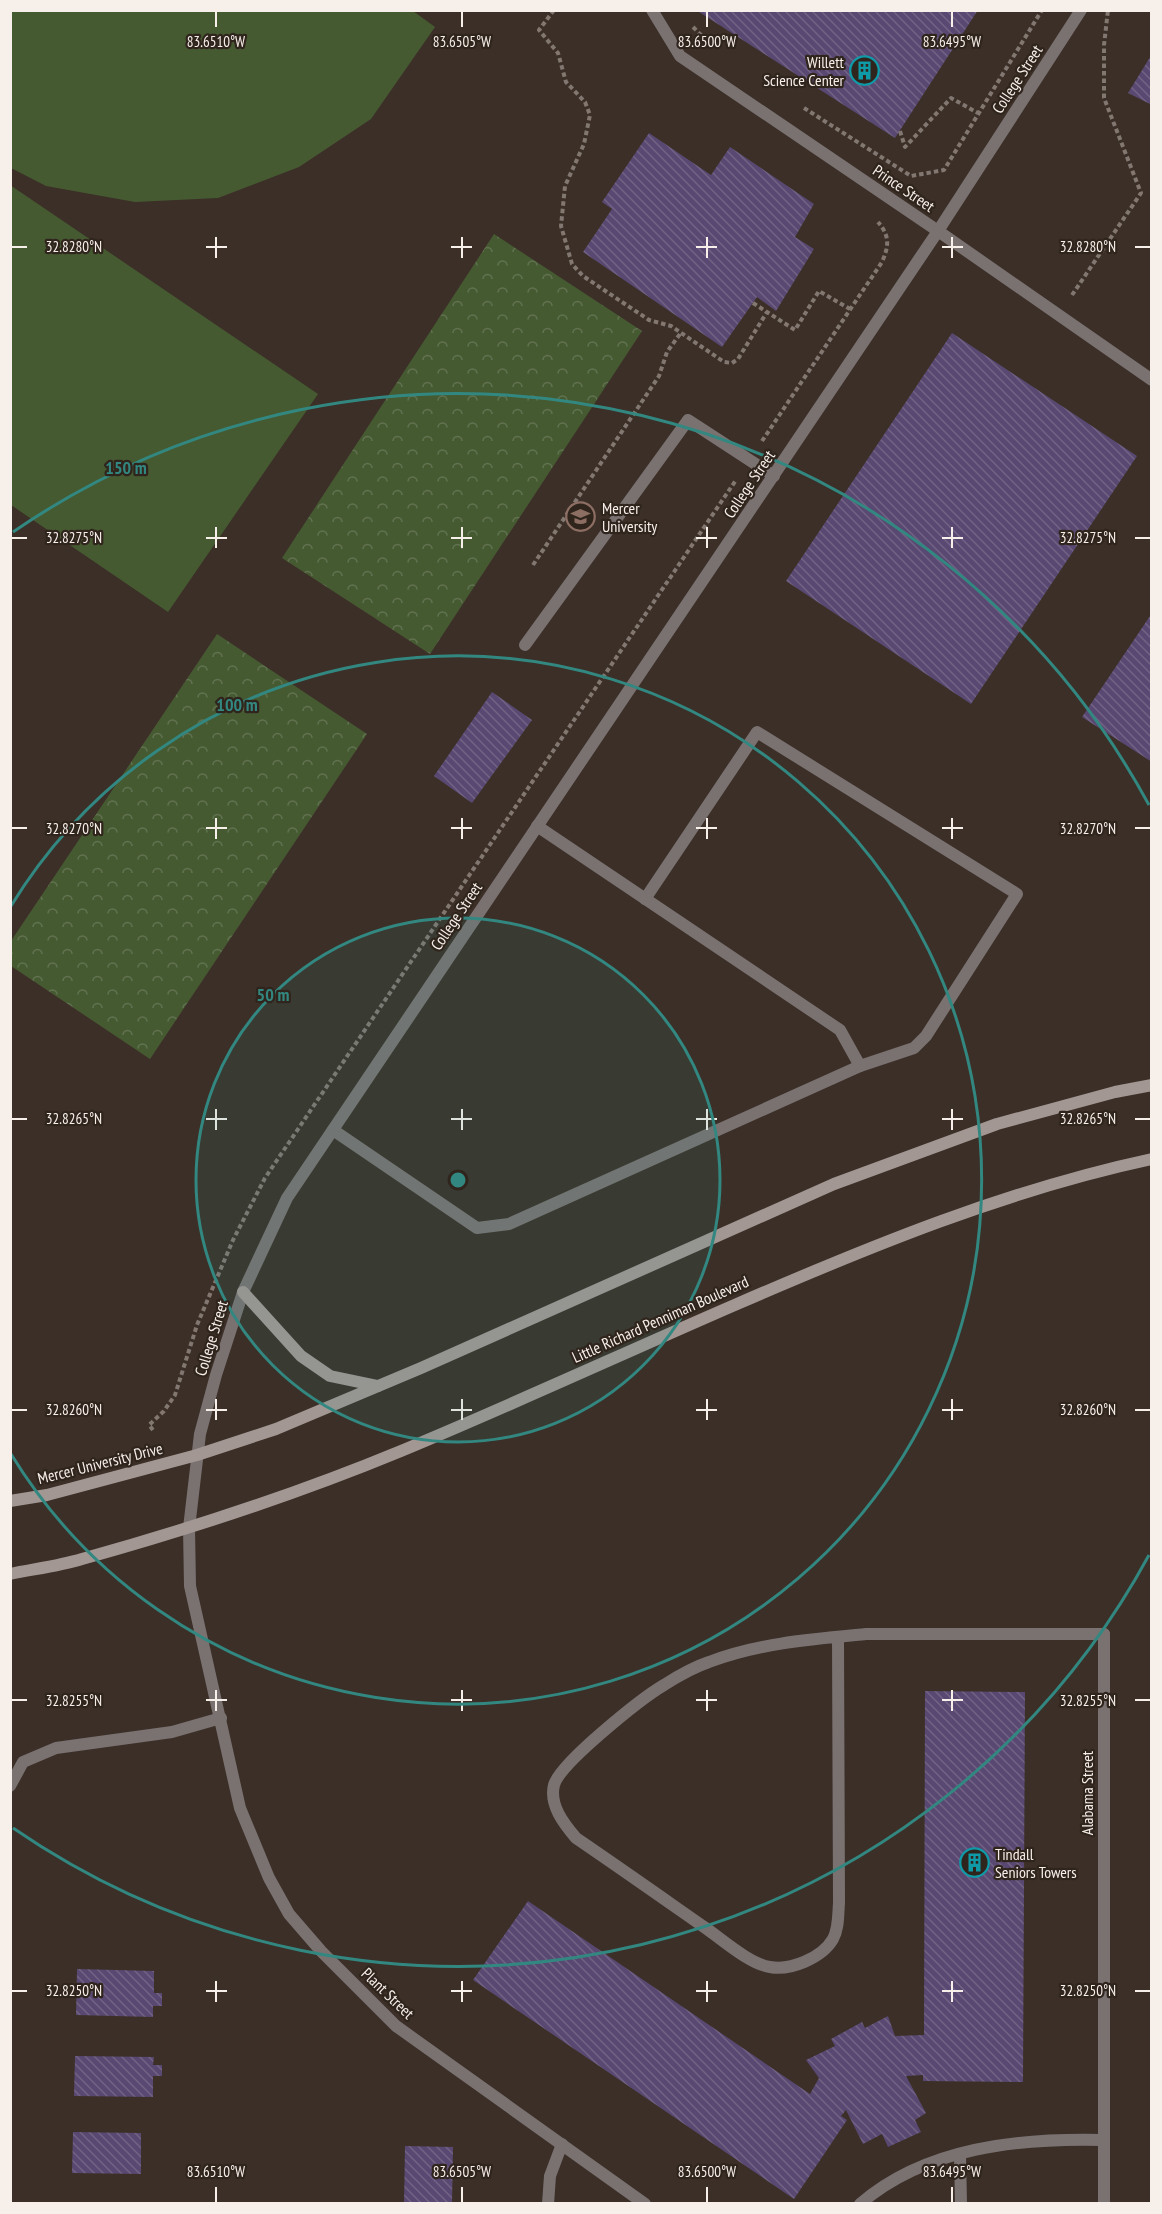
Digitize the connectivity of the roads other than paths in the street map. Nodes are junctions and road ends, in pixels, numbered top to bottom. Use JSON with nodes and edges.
{"nodes":[{"id":1,"x":652,"y":10,"type":"edge"},
{"id":2,"x":1081,"y":10,"type":"edge"},
{"id":3,"x":938,"y":231,"type":"junction"},
{"id":4,"x":1152,"y":380,"type":"edge"},
{"id":5,"x":774,"y":476,"type":"junction"},
{"id":6,"x":525,"y":645,"type":"dead end"},
{"id":7,"x":537,"y":826,"type":"junction"},
{"id":8,"x":645,"y":899,"type":"junction"},
{"id":9,"x":860,"y":1066,"type":"junction"},
{"id":10,"x":1152,"y":1085,"type":"edge"},
{"id":11,"x":333,"y":1130,"type":"junction"},
{"id":12,"x":1152,"y":1159,"type":"edge"},
{"id":13,"x":243,"y":1292,"type":"junction"},
{"id":14,"x":378,"y":1386,"type":"junction"},
{"id":15,"x":196,"y":1455,"type":"junction"},
{"id":16,"x":10,"y":1501,"type":"edge"},
{"id":17,"x":189,"y":1528,"type":"junction"},
{"id":18,"x":10,"y":1574,"type":"edge"},
{"id":19,"x":838,"y":1637,"type":"junction"},
{"id":20,"x":221,"y":1718,"type":"junction"},
{"id":21,"x":10,"y":1786,"type":"edge"},
{"id":22,"x":1102,"y":2140,"type":"junction"},
{"id":23,"x":562,"y":2145,"type":"junction"},
{"id":24,"x":960,"y":2154,"type":"junction"},
{"id":25,"x":867,"y":2201,"type":"edge"},
{"id":26,"x":548,"y":2204,"type":"edge"},
{"id":27,"x":645,"y":2204,"type":"edge"},
{"id":28,"x":961,"y":2204,"type":"edge"},
{"id":29,"x":1104,"y":2204,"type":"edge"}],
"edges":[{"from":1,"to":3,"type":"street","name":"Prince Street"},
{"from":2,"to":3,"type":"street","name":"College Street"},
{"from":3,"to":4,"type":"street","name":"Prince Street"},
{"from":3,"to":5,"type":"street","name":"College Street"},
{"from":5,"to":6,"type":"street"},
{"from":5,"to":7,"type":"street","name":"College Street"},
{"from":7,"to":8,"type":"street"},
{"from":7,"to":11,"type":"street","name":"College Street"},
{"from":8,"to":9,"type":"street"},
{"from":8,"to":9,"type":"street"},
{"from":9,"to":11,"type":"street"},
{"from":10,"to":14,"type":"street"},
{"from":11,"to":13,"type":"street","name":"College Street"},
{"from":12,"to":17,"type":"street","name":"Little Richard Penniman Boulevard"},
{"from":13,"to":14,"type":"street"},
{"from":13,"to":15,"type":"street","name":"College Street"},
{"from":14,"to":15,"type":"street"},
{"from":15,"to":16,"type":"street","name":"Mercer University Drive"},
{"from":15,"to":17,"type":"street","name":"College Street"},
{"from":17,"to":18,"type":"street"},
{"from":17,"to":20,"type":"street","name":"College Street"},
{"from":19,"to":19,"type":"street"},
{"from":19,"to":22,"type":"street","name":"Alabama Street"},
{"from":20,"to":21,"type":"street"},
{"from":20,"to":23,"type":"street","name":"Plant Street"},
{"from":22,"to":24,"type":"street"},
{"from":22,"to":29,"type":"street","name":"Alabama Street"},
{"from":23,"to":26,"type":"street"},
{"from":23,"to":27,"type":"street","name":"Plant Street"},
{"from":24,"to":25,"type":"street"},
{"from":24,"to":28,"type":"street"}]}
